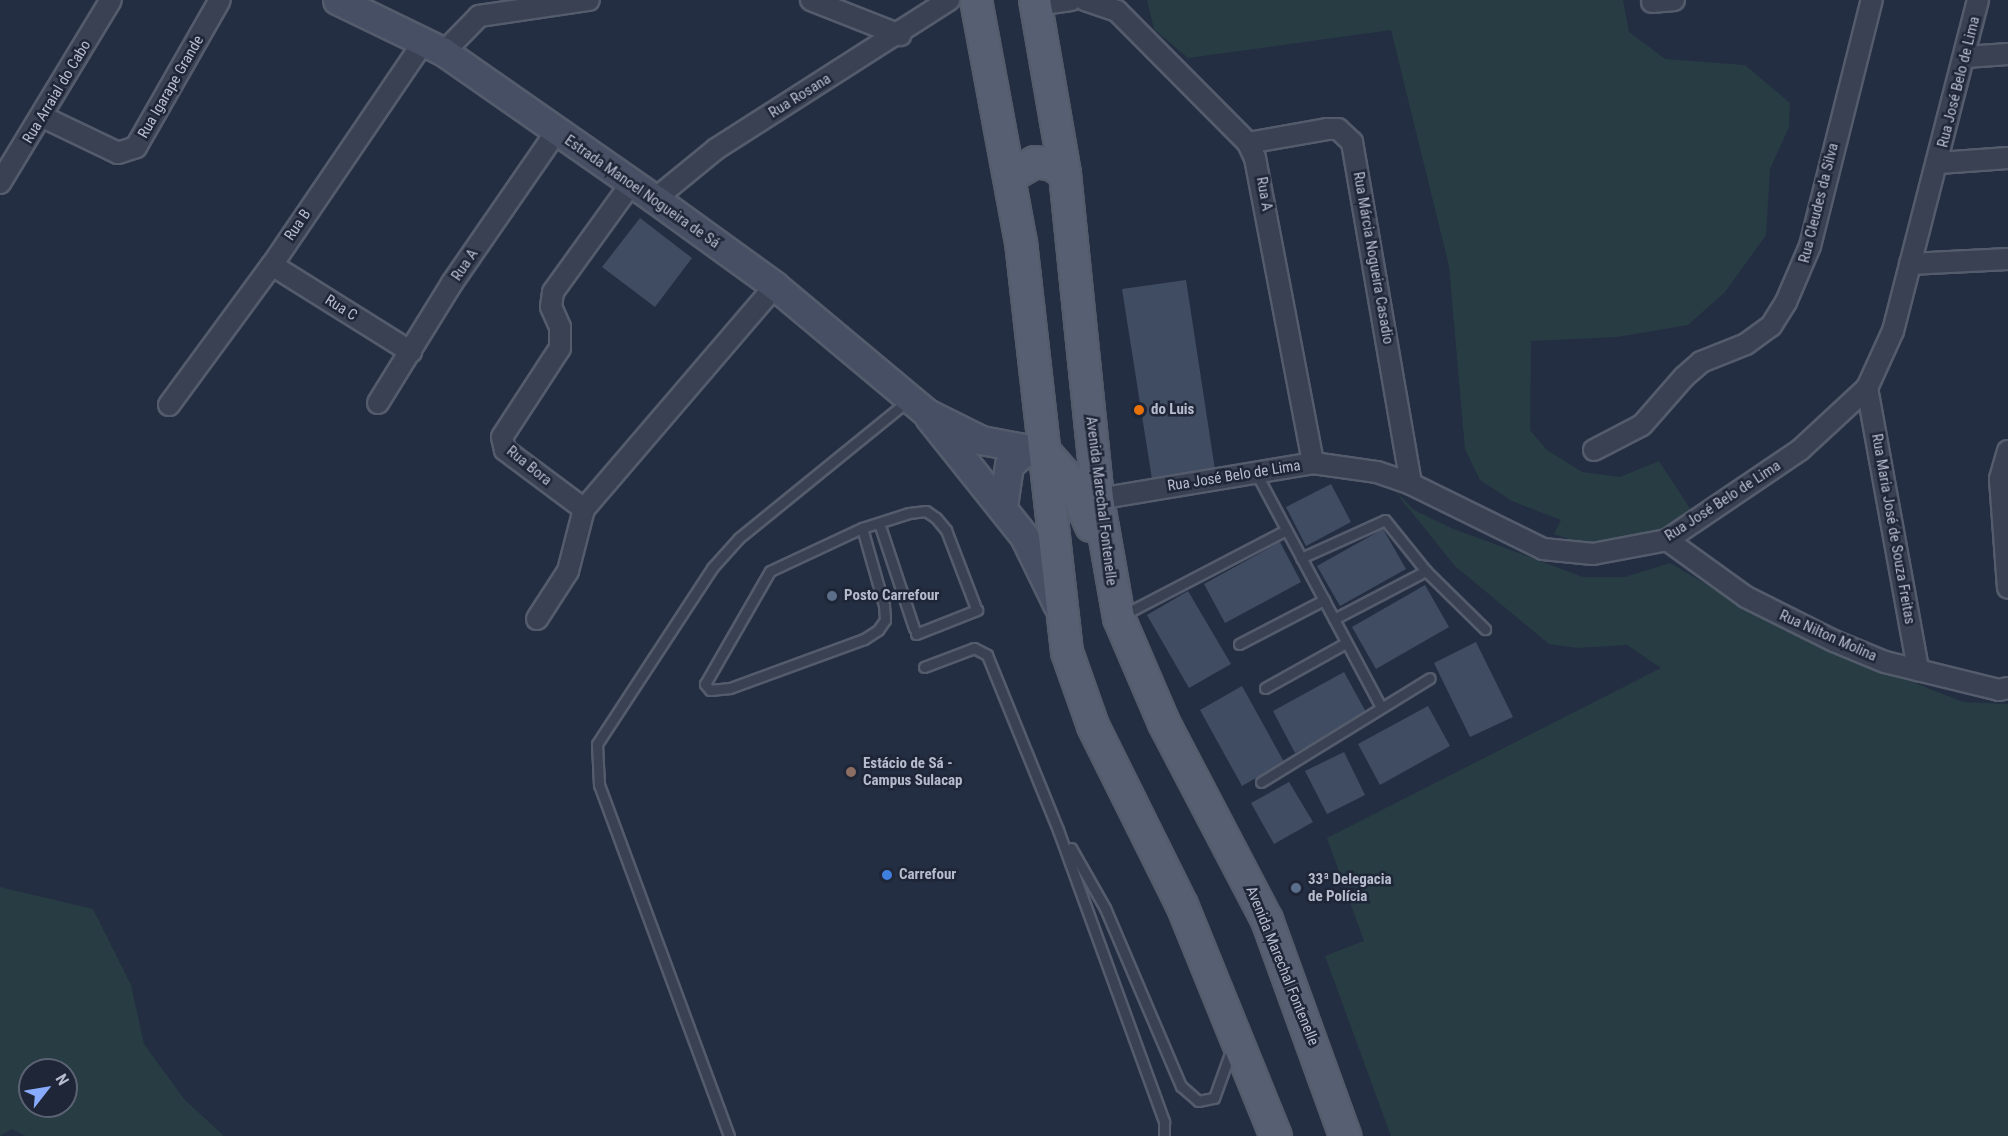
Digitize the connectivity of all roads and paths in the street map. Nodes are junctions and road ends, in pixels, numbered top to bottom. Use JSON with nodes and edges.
{"nodes":[{"id":1,"x":111,"y":0,"type":"edge"},
{"id":2,"x":220,"y":0,"type":"edge"},
{"id":3,"x":337,"y":0,"type":"edge"},
{"id":4,"x":590,"y":0,"type":"edge"},
{"id":5,"x":811,"y":0,"type":"edge"},
{"id":6,"x":949,"y":0,"type":"edge"},
{"id":7,"x":976,"y":0,"type":"edge"},
{"id":8,"x":1071,"y":0,"type":"edge"},
{"id":9,"x":1085,"y":0,"type":"edge"},
{"id":10,"x":1674,"y":0,"type":"edge"},
{"id":11,"x":1872,"y":0,"type":"edge"},
{"id":12,"x":1978,"y":0,"type":"edge"},
{"id":13,"x":1035,"y":2,"type":"edge"},
{"id":14,"x":1652,"y":2,"type":"edge"},
{"id":15,"x":900,"y":35,"type":"junction"},
{"id":16,"x":434,"y":46,"type":"junction"},
{"id":17,"x":2008,"y":54,"type":"edge"},
{"id":18,"x":1966,"y":57,"type":"junction"},
{"id":19,"x":43,"y":117,"type":"junction"},
{"id":20,"x":556,"y":131,"type":"junction"},
{"id":21,"x":1248,"y":142,"type":"junction"},
{"id":22,"x":2008,"y":158,"type":"edge"},
{"id":23,"x":1939,"y":163,"type":"junction"},
{"id":24,"x":1065,"y":174,"type":"junction"},
{"id":25,"x":1011,"y":176,"type":"junction"},
{"id":26,"x":0,"y":183,"type":"edge"},
{"id":27,"x":632,"y":184,"type":"junction"},
{"id":28,"x":655,"y":199,"type":"junction"},
{"id":29,"x":2008,"y":259,"type":"edge"},
{"id":30,"x":1910,"y":264,"type":"junction"},
{"id":31,"x":272,"y":265,"type":"junction"},
{"id":32,"x":775,"y":286,"type":"junction"},
{"id":33,"x":411,"y":352,"type":"junction"},
{"id":34,"x":1867,"y":388,"type":"junction"},
{"id":35,"x":378,"y":403,"type":"dead end"},
{"id":36,"x":169,"y":405,"type":"dead end"},
{"id":37,"x":918,"y":406,"type":"junction"},
{"id":38,"x":1594,"y":450,"type":"dead end"},
{"id":39,"x":2008,"y":451,"type":"edge"},
{"id":40,"x":1035,"y":452,"type":"junction"},
{"id":41,"x":1313,"y":463,"type":"junction"},
{"id":42,"x":1255,"y":471,"type":"junction"},
{"id":43,"x":1411,"y":484,"type":"junction"},
{"id":44,"x":1098,"y":499,"type":"junction"},
{"id":45,"x":1004,"y":506,"type":"junction"},
{"id":46,"x":584,"y":509,"type":"junction"},
{"id":47,"x":879,"y":523,"type":"junction"},
{"id":48,"x":862,"y":528,"type":"junction"},
{"id":49,"x":1286,"y":530,"type":"junction"},
{"id":50,"x":1667,"y":540,"type":"junction"},
{"id":51,"x":1301,"y":558,"type":"junction"},
{"id":52,"x":1106,"y":565,"type":"junction"},
{"id":53,"x":1426,"y":571,"type":"junction"},
{"id":54,"x":2008,"y":588,"type":"edge"},
{"id":55,"x":1324,"y":600,"type":"junction"},
{"id":56,"x":1059,"y":607,"type":"junction"},
{"id":57,"x":1119,"y":618,"type":"junction"},
{"id":58,"x":537,"y":619,"type":"dead end"},
{"id":59,"x":1334,"y":619,"type":"junction"},
{"id":60,"x":1485,"y":629,"type":"dead end"},
{"id":61,"x":1346,"y":643,"type":"junction"},
{"id":62,"x":1239,"y":644,"type":"dead end"},
{"id":63,"x":924,"y":667,"type":"dead end"},
{"id":64,"x":1918,"y":670,"type":"junction"},
{"id":65,"x":1430,"y":678,"type":"dead end"},
{"id":66,"x":1266,"y":688,"type":"dead end"},
{"id":67,"x":2008,"y":688,"type":"edge"},
{"id":68,"x":1380,"y":705,"type":"junction"},
{"id":69,"x":1261,"y":782,"type":"dead end"},
{"id":70,"x":1071,"y":848,"type":"dead end"},
{"id":71,"x":1236,"y":1034,"type":"junction"},
{"id":72,"x":729,"y":1136,"type":"edge"},
{"id":73,"x":1164,"y":1136,"type":"edge"},
{"id":74,"x":1276,"y":1136,"type":"edge"},
{"id":75,"x":1345,"y":1136,"type":"edge"}],
"edges":[{"from":1,"to":19,"type":"street","name":"Rua Arraial do Cabo"},
{"from":2,"to":19,"type":"street","name":"Rua Igarape Grande"},
{"from":3,"to":16,"type":"main road","name":"Estrada Manoel Nogueira de Sá"},
{"from":4,"to":16,"type":"street","name":"Rua B"},
{"from":5,"to":15,"type":"street"},
{"from":6,"to":15,"type":"street","name":"Rua Rosana"},
{"from":7,"to":25,"type":"main road"},
{"from":8,"to":13,"type":"street"},
{"from":9,"to":21,"type":"street","name":"Rua A"},
{"from":10,"to":14,"type":"street"},
{"from":11,"to":38,"type":"street","name":"Rua Cleudes da Silva"},
{"from":12,"to":18,"type":"street","name":"Rua José Belo de Lima"},
{"from":13,"to":24,"type":"main road","name":"Avenida Marechal Fontenelle"},
{"from":15,"to":28,"type":"street","name":"Rua Rosana"},
{"from":16,"to":20,"type":"main road","name":"Estrada Manoel Nogueira de Sá"},
{"from":16,"to":31,"type":"street","name":"Rua B"},
{"from":17,"to":18,"type":"street"},
{"from":18,"to":23,"type":"street","name":"Rua José Belo de Lima"},
{"from":19,"to":26,"type":"street","name":"Rua Arraial do Cabo"},
{"from":20,"to":27,"type":"main road","name":"Estrada Manoel Nogueira de Sá"},
{"from":20,"to":33,"type":"street","name":"Rua A"},
{"from":21,"to":41,"type":"street","name":"Rua A"},
{"from":21,"to":43,"type":"street","name":"Rua Márcia Nogueira Casadio"},
{"from":22,"to":23,"type":"street"},
{"from":23,"to":30,"type":"street","name":"Rua José Belo de Lima"},
{"from":24,"to":25,"type":"main road"},
{"from":24,"to":44,"type":"main road","name":"Avenida Marechal Fontenelle"},
{"from":25,"to":40,"type":"main road"},
{"from":27,"to":28,"type":"main road","name":"Estrada Manoel Nogueira de Sá"},
{"from":27,"to":46,"type":"street","name":"Rua Bora"},
{"from":28,"to":32,"type":"main road","name":"Estrada Manoel Nogueira de Sá"},
{"from":29,"to":30,"type":"street"},
{"from":30,"to":34,"type":"street","name":"Rua José Belo de Lima"},
{"from":31,"to":33,"type":"street","name":"Rua C"},
{"from":31,"to":36,"type":"street","name":"Rua B"},
{"from":32,"to":37,"type":"main road","name":"Estrada Manoel Nogueira de Sá"},
{"from":32,"to":46,"type":"street"},
{"from":33,"to":35,"type":"street","name":"Rua A"},
{"from":34,"to":50,"type":"street","name":"Rua José Belo de Lima"},
{"from":34,"to":64,"type":"street","name":"Rua Maria José de Souza Freitas"},
{"from":37,"to":40,"type":"main road","name":"Estrada Manoel Nogueira de Sá"},
{"from":37,"to":45,"type":"main road","name":"Estrada Manoel Nogueira de Sá"},
{"from":37,"to":72,"type":"lane"},
{"from":39,"to":54,"type":"street"},
{"from":40,"to":45,"type":"main road"},
{"from":40,"to":52,"type":"main road"},
{"from":40,"to":56,"type":"main road"},
{"from":41,"to":42,"type":"street","name":"Rua José Belo de Lima"},
{"from":41,"to":43,"type":"street","name":"Rua José Belo de Lima"},
{"from":42,"to":44,"type":"street","name":"Rua José Belo de Lima"},
{"from":42,"to":49,"type":"lane"},
{"from":43,"to":50,"type":"street","name":"Rua José Belo de Lima"},
{"from":44,"to":52,"type":"main road","name":"Avenida Marechal Fontenelle"},
{"from":45,"to":56,"type":"main road","name":"Estrada Manoel Nogueira de Sá"},
{"from":46,"to":58,"type":"street"},
{"from":47,"to":47,"type":"lane"},
{"from":47,"to":48,"type":"lane"},
{"from":48,"to":48,"type":"lane"},
{"from":49,"to":51,"type":"lane"},
{"from":49,"to":57,"type":"lane"},
{"from":50,"to":64,"type":"street","name":"Rua Nilton Molina"},
{"from":51,"to":53,"type":"lane"},
{"from":51,"to":55,"type":"lane"},
{"from":52,"to":57,"type":"main road","name":"Avenida Marechal Fontenelle"},
{"from":53,"to":59,"type":"lane"},
{"from":53,"to":60,"type":"lane"},
{"from":55,"to":59,"type":"lane"},
{"from":55,"to":62,"type":"lane"},
{"from":56,"to":71,"type":"main road"},
{"from":57,"to":75,"type":"main road","name":"Avenida Marechal Fontenelle"},
{"from":59,"to":61,"type":"lane"},
{"from":61,"to":66,"type":"lane"},
{"from":61,"to":68,"type":"lane"},
{"from":63,"to":73,"type":"lane"},
{"from":64,"to":67,"type":"street","name":"Rua Nilton Molina"},
{"from":65,"to":68,"type":"lane"},
{"from":68,"to":69,"type":"lane"},
{"from":70,"to":71,"type":"lane"},
{"from":71,"to":74,"type":"main road"}]}
